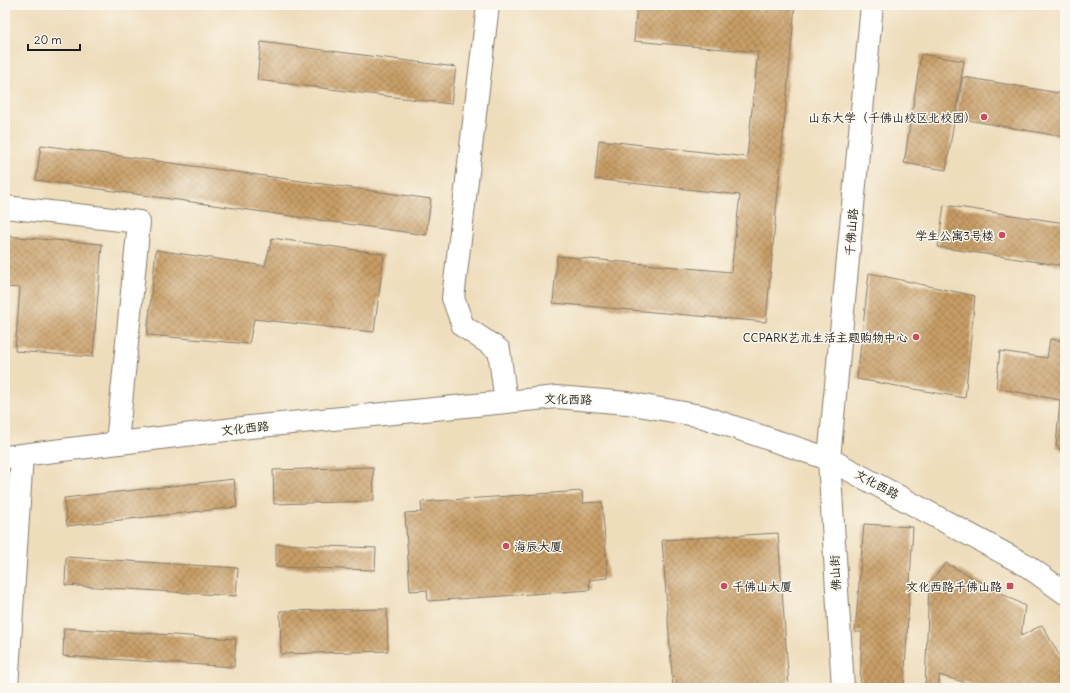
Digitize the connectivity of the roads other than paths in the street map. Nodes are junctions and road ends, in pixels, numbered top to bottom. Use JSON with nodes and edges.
{"nodes":[{"id":1,"x":488,"y":5,"type":"edge"},
{"id":2,"x":872,"y":5,"type":"edge"},
{"id":3,"x":5,"y":207,"type":"edge"},
{"id":4,"x":506,"y":402,"type":"junction"},
{"id":5,"x":117,"y":443,"type":"junction"},
{"id":6,"x":13,"y":456,"type":"edge"},
{"id":7,"x":829,"y":458,"type":"junction"},
{"id":8,"x":1065,"y":593,"type":"edge"},
{"id":9,"x":7,"y":688,"type":"edge"},
{"id":10,"x":843,"y":688,"type":"edge"}],
"edges":[{"from":1,"to":4,"type":"main road"},
{"from":2,"to":7,"type":"main road","name":"千佛山路"},
{"from":3,"to":5,"type":"main road"},
{"from":4,"to":5,"type":"main road","name":"文化西路"},
{"from":4,"to":7,"type":"main road","name":"文化西路"},
{"from":5,"to":6,"type":"main road","name":"文化西路"},
{"from":6,"to":9,"type":"main road"},
{"from":7,"to":8,"type":"main road","name":"文化西路"},
{"from":7,"to":10,"type":"main road","name":"佛山街"}]}
